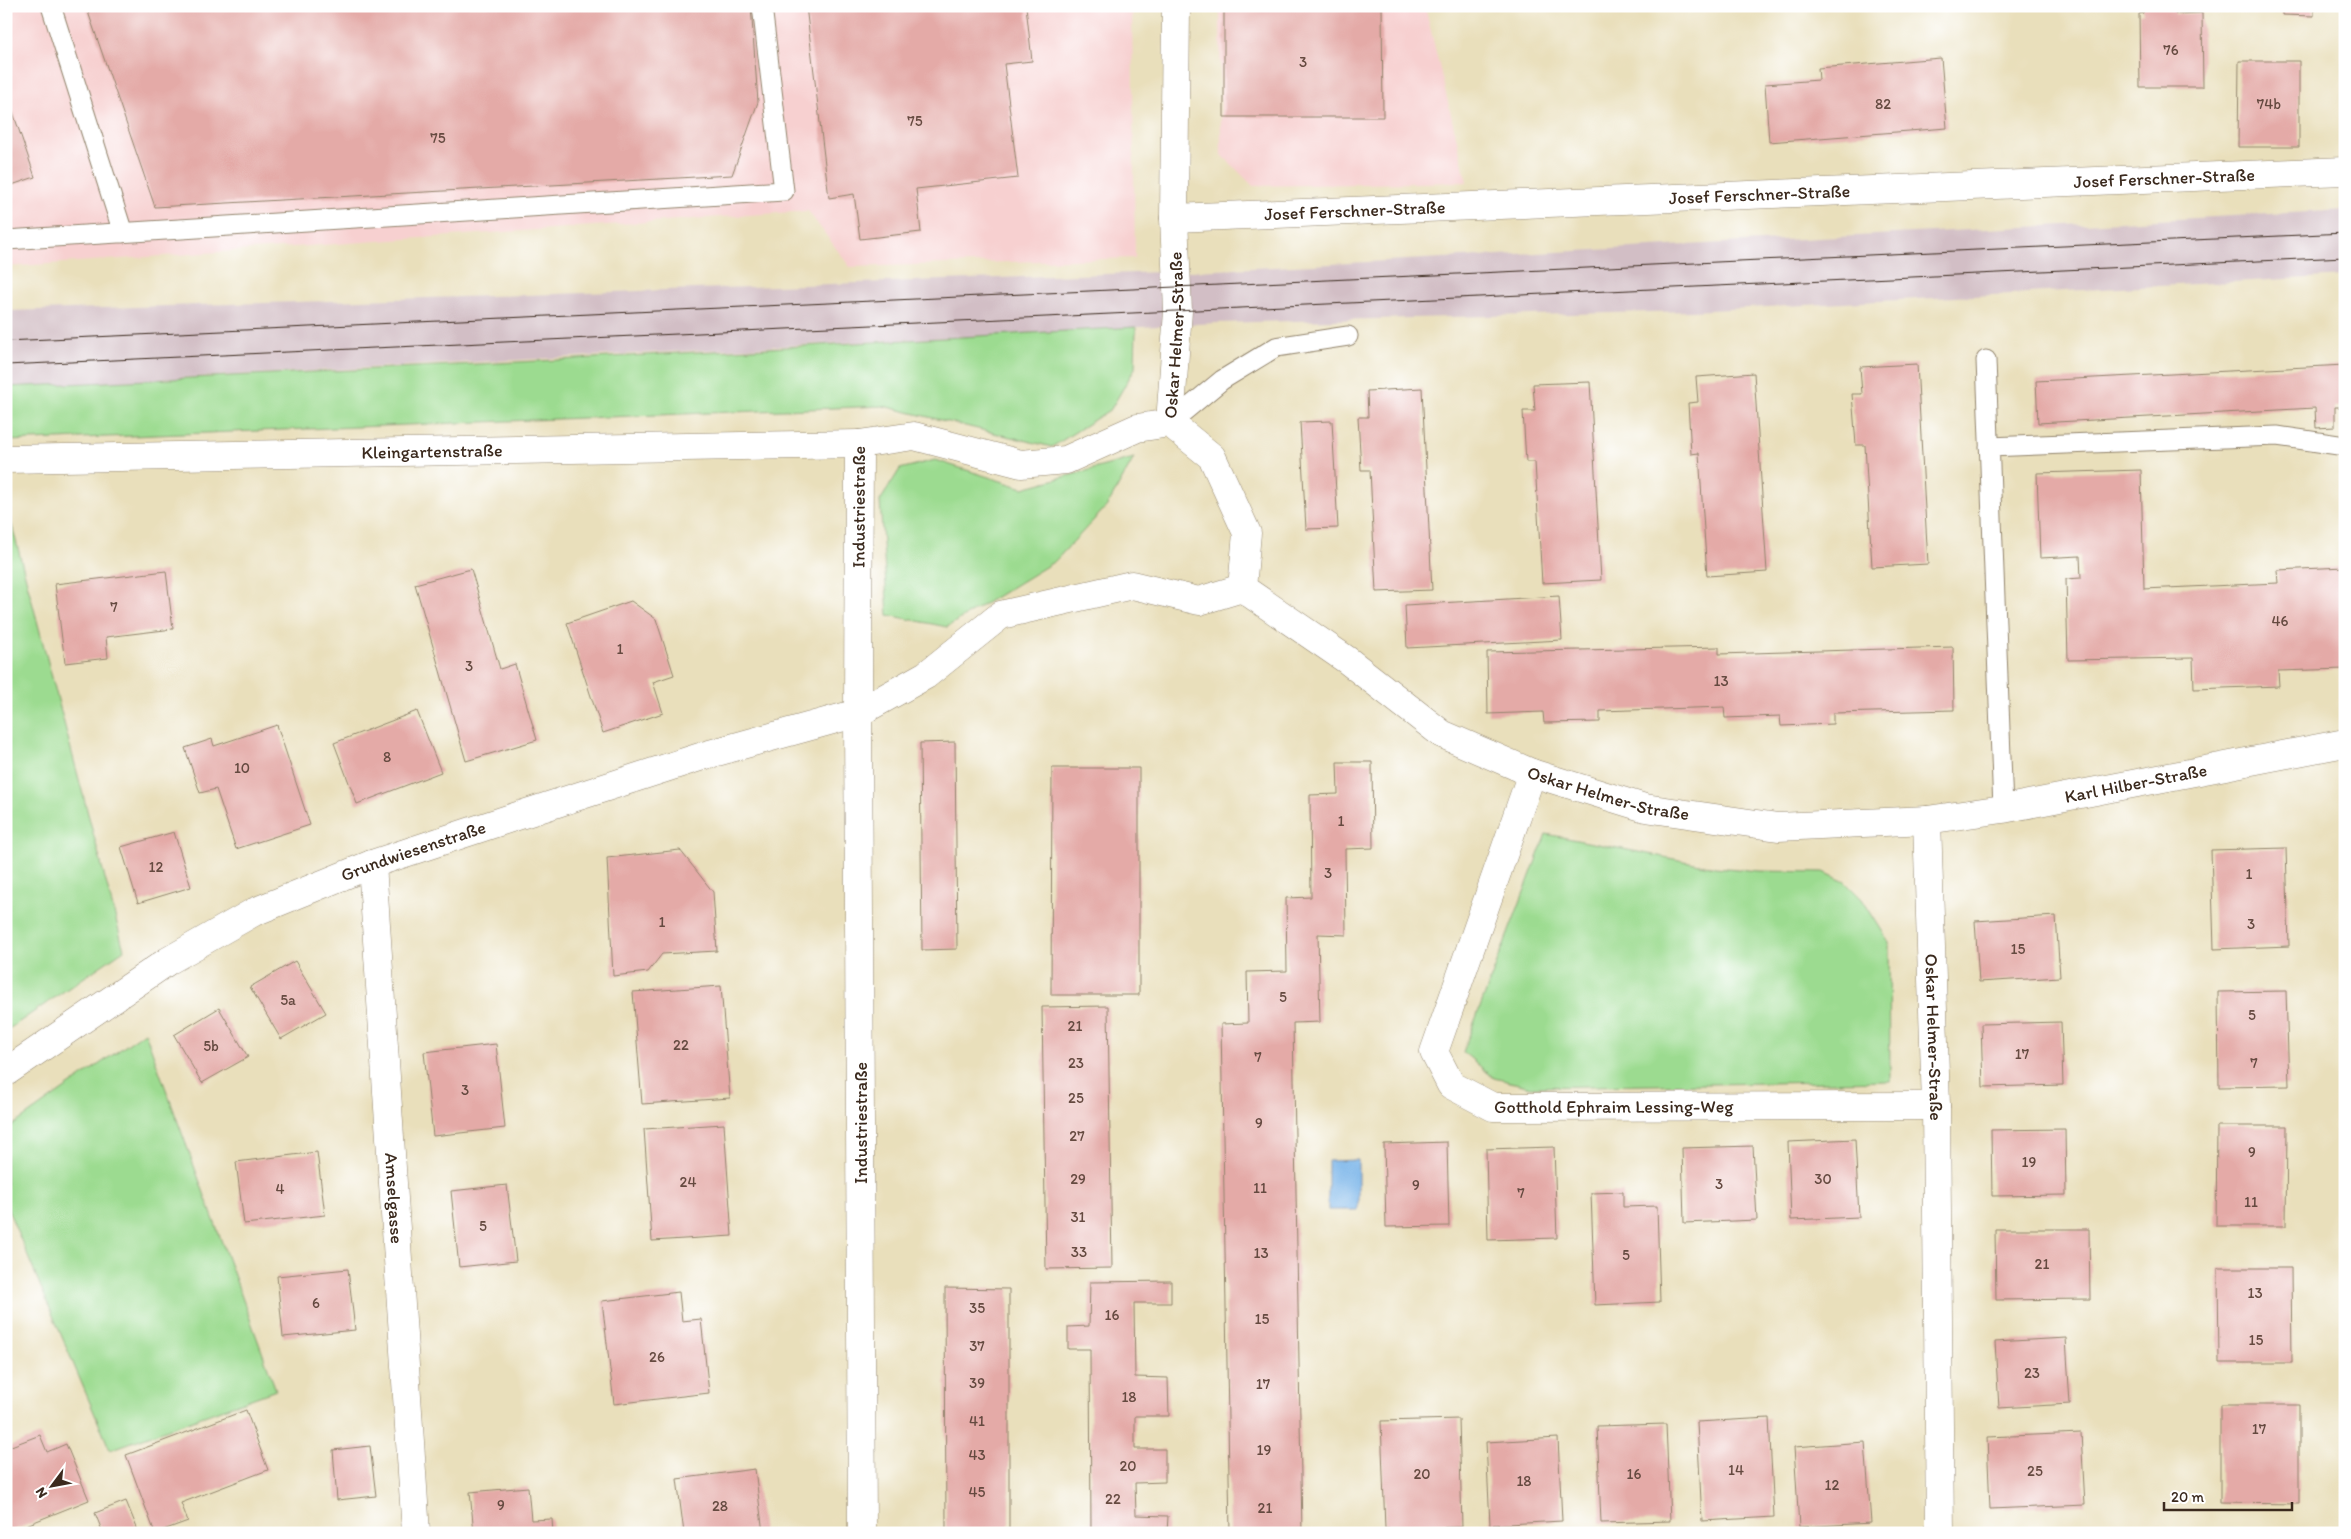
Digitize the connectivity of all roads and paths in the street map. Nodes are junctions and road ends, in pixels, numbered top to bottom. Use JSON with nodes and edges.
{"nodes":[{"id":1,"x":51,"y":6,"type":"edge"},
{"id":2,"x":762,"y":6,"type":"edge"},
{"id":3,"x":1176,"y":6,"type":"edge"},
{"id":4,"x":2345,"y":171,"type":"edge"},
{"id":5,"x":1174,"y":218,"type":"junction"},
{"id":6,"x":123,"y":233,"type":"junction"},
{"id":7,"x":6,"y":240,"type":"edge"},
{"id":8,"x":1348,"y":336,"type":"dead end"},
{"id":9,"x":1986,"y":360,"type":"dead end"},
{"id":10,"x":1170,"y":423,"type":"junction"},
{"id":11,"x":859,"y":444,"type":"junction"},
{"id":12,"x":2345,"y":446,"type":"edge"},
{"id":13,"x":1989,"y":447,"type":"junction"},
{"id":14,"x":6,"y":459,"type":"edge"},
{"id":15,"x":1242,"y":588,"type":"junction"},
{"id":16,"x":858,"y":713,"type":"junction"},
{"id":17,"x":2345,"y":743,"type":"edge"},
{"id":18,"x":1532,"y":774,"type":"junction"},
{"id":19,"x":2003,"y":809,"type":"junction"},
{"id":20,"x":1927,"y":820,"type":"junction"},
{"id":21,"x":372,"y":864,"type":"junction"},
{"id":22,"x":6,"y":1072,"type":"edge"},
{"id":23,"x":1936,"y":1106,"type":"junction"},
{"id":24,"x":416,"y":1533,"type":"edge"},
{"id":25,"x":862,"y":1533,"type":"edge"},
{"id":26,"x":1940,"y":1533,"type":"edge"}],
"edges":[{"from":1,"to":6,"type":"lane"},
{"from":2,"to":6,"type":"lane"},
{"from":3,"to":5,"type":"street","name":"Oskar Helmer-Straße"},
{"from":4,"to":5,"type":"street","name":"Josef Ferschner-Straße"},
{"from":5,"to":10,"type":"street","name":"Oskar Helmer-Straße"},
{"from":6,"to":7,"type":"lane"},
{"from":8,"to":10,"type":"lane"},
{"from":9,"to":13,"type":"lane"},
{"from":10,"to":11,"type":"street","name":"Industriestraße"},
{"from":10,"to":15,"type":"street","name":"Oskar Helmer-Straße"},
{"from":11,"to":14,"type":"street","name":"Kleingartenstraße"},
{"from":11,"to":16,"type":"street","name":"Industriestraße"},
{"from":12,"to":13,"type":"lane"},
{"from":13,"to":19,"type":"lane"},
{"from":15,"to":16,"type":"street"},
{"from":15,"to":18,"type":"street","name":"Oskar Helmer-Straße"},
{"from":16,"to":21,"type":"street","name":"Grundwiesenstraße"},
{"from":16,"to":25,"type":"street","name":"Industriestraße"},
{"from":17,"to":19,"type":"street","name":"Karl Hilber-Straße"},
{"from":18,"to":20,"type":"street","name":"Oskar Helmer-Straße"},
{"from":18,"to":23,"type":"street","name":"Gotthold Ephraim Lessing-Weg"},
{"from":19,"to":20,"type":"street","name":"Karl Hilber-Straße"},
{"from":20,"to":23,"type":"street","name":"Oskar Helmer-Straße"},
{"from":21,"to":22,"type":"street","name":"Grundwiesenstraße"},
{"from":21,"to":24,"type":"street","name":"Amselgasse"},
{"from":23,"to":26,"type":"street","name":"Oskar Helmer-Straße"}]}
